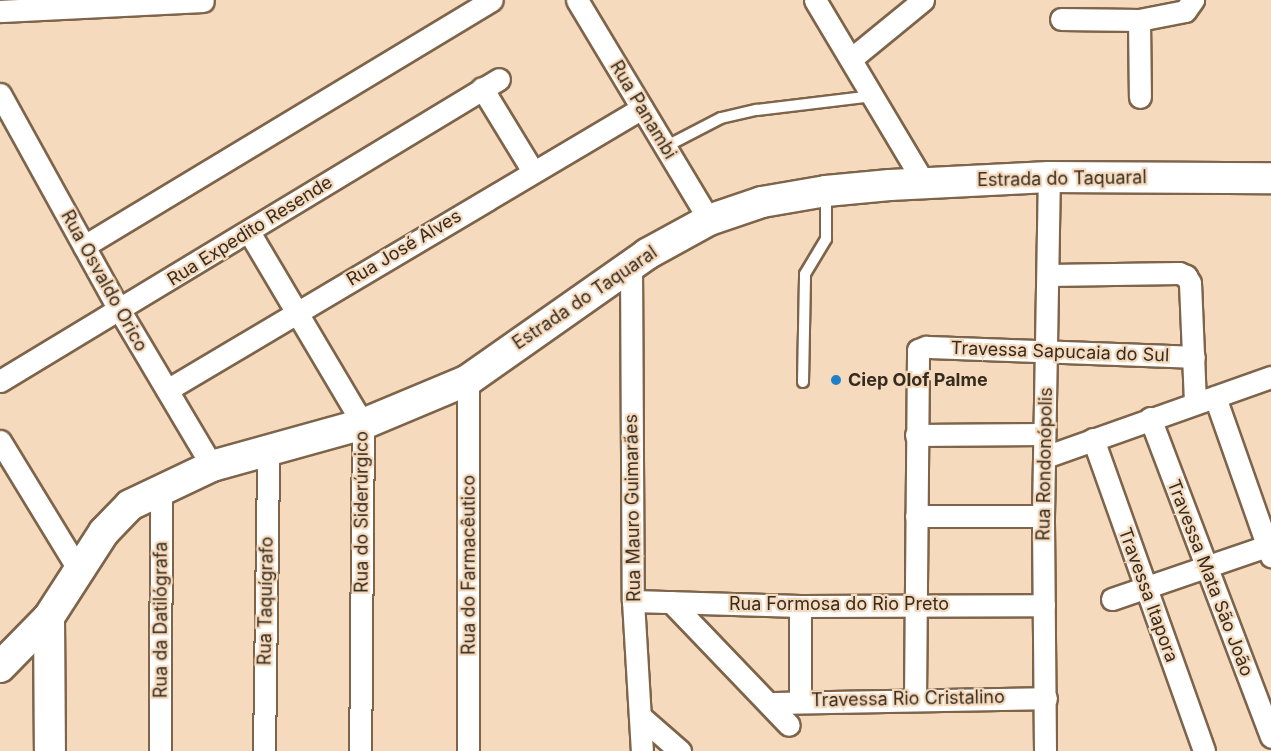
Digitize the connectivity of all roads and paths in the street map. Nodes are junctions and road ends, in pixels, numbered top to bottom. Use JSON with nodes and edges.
{"nodes":[{"id":1,"x":492,"y":0,"type":"edge"},
{"id":2,"x":577,"y":0,"type":"edge"},
{"id":3,"x":815,"y":0,"type":"edge"},
{"id":4,"x":923,"y":0,"type":"edge"},
{"id":5,"x":1193,"y":0,"type":"edge"},
{"id":6,"x":203,"y":1,"type":"edge"},
{"id":7,"x":1097,"y":9,"type":"edge"},
{"id":8,"x":0,"y":11,"type":"edge"},
{"id":9,"x":1062,"y":19,"type":"dead end"},
{"id":10,"x":1139,"y":20,"type":"junction"},
{"id":11,"x":851,"y":59,"type":"junction"},
{"id":12,"x":873,"y":96,"type":"junction"},
{"id":13,"x":1140,"y":97,"type":"dead end"},
{"id":14,"x":2,"y":103,"type":"edge"},
{"id":15,"x":642,"y":108,"type":"junction"},
{"id":16,"x":665,"y":147,"type":"junction"},
{"id":17,"x":532,"y":171,"type":"junction"},
{"id":18,"x":1049,"y":177,"type":"junction"},
{"id":19,"x":1271,"y":178,"type":"edge"},
{"id":20,"x":924,"y":183,"type":"junction"},
{"id":21,"x":826,"y":191,"type":"junction"},
{"id":22,"x":709,"y":220,"type":"junction"},
{"id":23,"x":249,"y":232,"type":"junction"},
{"id":24,"x":84,"y":246,"type":"junction"},
{"id":25,"x":631,"y":264,"type":"junction"},
{"id":26,"x":1048,"y":275,"type":"junction"},
{"id":27,"x":120,"y":311,"type":"junction"},
{"id":28,"x":299,"y":312,"type":"junction"},
{"id":29,"x":1047,"y":352,"type":"junction"},
{"id":30,"x":1194,"y":357,"type":"junction"},
{"id":31,"x":1271,"y":377,"type":"edge"},
{"id":32,"x":468,"y":380,"type":"junction"},
{"id":33,"x":0,"y":381,"type":"edge"},
{"id":34,"x":803,"y":382,"type":"dead end"},
{"id":35,"x":166,"y":390,"type":"junction"},
{"id":36,"x":1205,"y":400,"type":"junction"},
{"id":37,"x":1150,"y":418,"type":"junction"},
{"id":38,"x":363,"y":424,"type":"junction"},
{"id":39,"x":1044,"y":434,"type":"junction"},
{"id":40,"x":916,"y":435,"type":"junction"},
{"id":41,"x":1093,"y":439,"type":"junction"},
{"id":42,"x":0,"y":441,"type":"edge"},
{"id":43,"x":268,"y":450,"type":"junction"},
{"id":44,"x":1045,"y":457,"type":"junction"},
{"id":45,"x":212,"y":466,"type":"junction"},
{"id":46,"x":161,"y":488,"type":"junction"},
{"id":47,"x":916,"y":516,"type":"junction"},
{"id":48,"x":1043,"y":516,"type":"junction"},
{"id":49,"x":1269,"y":551,"type":"edge"},
{"id":50,"x":1206,"y":567,"type":"junction"},
{"id":51,"x":80,"y":572,"type":"junction"},
{"id":52,"x":1145,"y":587,"type":"junction"},
{"id":53,"x":1112,"y":599,"type":"dead end"},
{"id":54,"x":633,"y":601,"type":"junction"},
{"id":55,"x":671,"y":602,"type":"junction"},
{"id":56,"x":1044,"y":605,"type":"junction"},
{"id":57,"x":800,"y":606,"type":"junction"},
{"id":58,"x":917,"y":606,"type":"junction"},
{"id":59,"x":49,"y":617,"type":"junction"},
{"id":60,"x":0,"y":667,"type":"edge"},
{"id":61,"x":1046,"y":698,"type":"junction"},
{"id":62,"x":915,"y":700,"type":"junction"},
{"id":63,"x":800,"y":701,"type":"junction"},
{"id":64,"x":770,"y":704,"type":"junction"},
{"id":65,"x":641,"y":717,"type":"junction"},
{"id":66,"x":789,"y":725,"type":"dead end"},
{"id":67,"x":1271,"y":737,"type":"edge"},
{"id":68,"x":50,"y":751,"type":"edge"},
{"id":69,"x":160,"y":751,"type":"edge"},
{"id":70,"x":264,"y":751,"type":"edge"},
{"id":71,"x":360,"y":751,"type":"edge"},
{"id":72,"x":468,"y":751,"type":"edge"},
{"id":73,"x":642,"y":751,"type":"edge"},
{"id":74,"x":680,"y":751,"type":"edge"},
{"id":75,"x":1046,"y":751,"type":"edge"},
{"id":76,"x":1204,"y":751,"type":"edge"}],
"edges":[{"from":1,"to":24,"type":"street"},
{"from":2,"to":15,"type":"street","name":"Rua Panambi"},
{"from":3,"to":11,"type":"street"},
{"from":4,"to":11,"type":"street"},
{"from":5,"to":10,"type":"street"},
{"from":6,"to":8,"type":"street"},
{"from":7,"to":9,"type":"street"},
{"from":7,"to":10,"type":"street"},
{"from":10,"to":13,"type":"street"},
{"from":11,"to":12,"type":"street"},
{"from":12,"to":16,"type":"lane"},
{"from":12,"to":20,"type":"street"},
{"from":14,"to":24,"type":"street","name":"Rua Osvaldo Orico"},
{"from":15,"to":16,"type":"street","name":"Rua Panambi"},
{"from":15,"to":17,"type":"street","name":"Rua José Alves"},
{"from":16,"to":22,"type":"street","name":"Rua Panambi"},
{"from":17,"to":23,"type":"street","name":"Rua Expedito Resende"},
{"from":17,"to":28,"type":"street","name":"Rua José Alves"},
{"from":18,"to":19,"type":"street","name":"Estrada do Taquaral"},
{"from":18,"to":20,"type":"street","name":"Estrada do Taquaral"},
{"from":18,"to":26,"type":"street","name":"Rua Rondonópolis"},
{"from":20,"to":21,"type":"street","name":"Estrada do Taquaral"},
{"from":21,"to":22,"type":"street","name":"Estrada do Taquaral"},
{"from":21,"to":34,"type":"lane"},
{"from":22,"to":25,"type":"street","name":"Estrada do Taquaral"},
{"from":23,"to":27,"type":"street","name":"Rua Expedito Resende"},
{"from":23,"to":28,"type":"street","name":"Rua do Siderúrgico"},
{"from":24,"to":27,"type":"street","name":"Rua Osvaldo Orico"},
{"from":25,"to":32,"type":"street","name":"Estrada do Taquaral"},
{"from":25,"to":54,"type":"street","name":"Rua Mauro Guimarães"},
{"from":26,"to":29,"type":"street","name":"Rua Rondonópolis"},
{"from":26,"to":30,"type":"street"},
{"from":27,"to":33,"type":"street","name":"Rua Expedito Resende"},
{"from":27,"to":35,"type":"street","name":"Rua Osvaldo Orico"},
{"from":28,"to":35,"type":"street","name":"Rua José Alves"},
{"from":28,"to":38,"type":"street","name":"Rua do Siderúrgico"},
{"from":29,"to":30,"type":"street","name":"Travessa Sapucaia do Sul"},
{"from":29,"to":39,"type":"street","name":"Rua Rondonópolis"},
{"from":29,"to":40,"type":"street","name":"Travessa Sapucaia do Sul"},
{"from":30,"to":36,"type":"street"},
{"from":31,"to":36,"type":"street"},
{"from":32,"to":38,"type":"street","name":"Estrada do Taquaral"},
{"from":32,"to":72,"type":"street","name":"Rua do Farmacêutico"},
{"from":35,"to":45,"type":"street","name":"Rua Osvaldo Orico"},
{"from":36,"to":37,"type":"street"},
{"from":36,"to":49,"type":"street"},
{"from":37,"to":41,"type":"street"},
{"from":37,"to":50,"type":"street","name":"Travessa Mata São João"},
{"from":38,"to":43,"type":"street","name":"Estrada do Taquaral"},
{"from":38,"to":71,"type":"street","name":"Rua do Siderúrgico"},
{"from":39,"to":40,"type":"street"},
{"from":39,"to":44,"type":"street","name":"Rua Rondonópolis"},
{"from":40,"to":47,"type":"street"},
{"from":41,"to":44,"type":"street"},
{"from":41,"to":52,"type":"street","name":"Travessa Itapora"},
{"from":42,"to":51,"type":"street"},
{"from":43,"to":45,"type":"street","name":"Estrada do Taquaral"},
{"from":43,"to":70,"type":"street","name":"Rua Taquígrafo"},
{"from":44,"to":48,"type":"street","name":"Rua Rondonópolis"},
{"from":45,"to":46,"type":"street","name":"Estrada do Taquaral"},
{"from":46,"to":51,"type":"street","name":"Estrada do Taquaral"},
{"from":46,"to":69,"type":"street","name":"Rua da Datilógrafa"},
{"from":47,"to":48,"type":"street"},
{"from":47,"to":58,"type":"street"},
{"from":48,"to":56,"type":"street","name":"Rua Rondonópolis"},
{"from":49,"to":50,"type":"street"},
{"from":50,"to":52,"type":"street"},
{"from":50,"to":67,"type":"street","name":"Travessa Mata São João"},
{"from":51,"to":59,"type":"street","name":"Estrada do Taquaral"},
{"from":52,"to":53,"type":"street"},
{"from":52,"to":76,"type":"street","name":"Travessa Itapora"},
{"from":54,"to":55,"type":"street","name":"Rua Formosa do Rio Preto"},
{"from":54,"to":65,"type":"street","name":"Rua Mauro Guimarães"},
{"from":55,"to":57,"type":"street","name":"Rua Formosa do Rio Preto"},
{"from":55,"to":64,"type":"street"},
{"from":56,"to":58,"type":"street","name":"Rua Formosa do Rio Preto"},
{"from":56,"to":61,"type":"street","name":"Rua Rondonópolis"},
{"from":57,"to":58,"type":"street","name":"Rua Formosa do Rio Preto"},
{"from":57,"to":63,"type":"street"},
{"from":58,"to":62,"type":"street"},
{"from":59,"to":60,"type":"street","name":"Estrada do Taquaral"},
{"from":59,"to":68,"type":"street"},
{"from":61,"to":62,"type":"street","name":"Travessa Rio Cristalino"},
{"from":61,"to":75,"type":"street","name":"Rua Rondonópolis"},
{"from":62,"to":63,"type":"street","name":"Travessa Rio Cristalino"},
{"from":63,"to":64,"type":"street","name":"Travessa Rio Cristalino"},
{"from":64,"to":66,"type":"street"},
{"from":65,"to":73,"type":"street","name":"Rua Mauro Guimarães"},
{"from":65,"to":74,"type":"street"}]}
